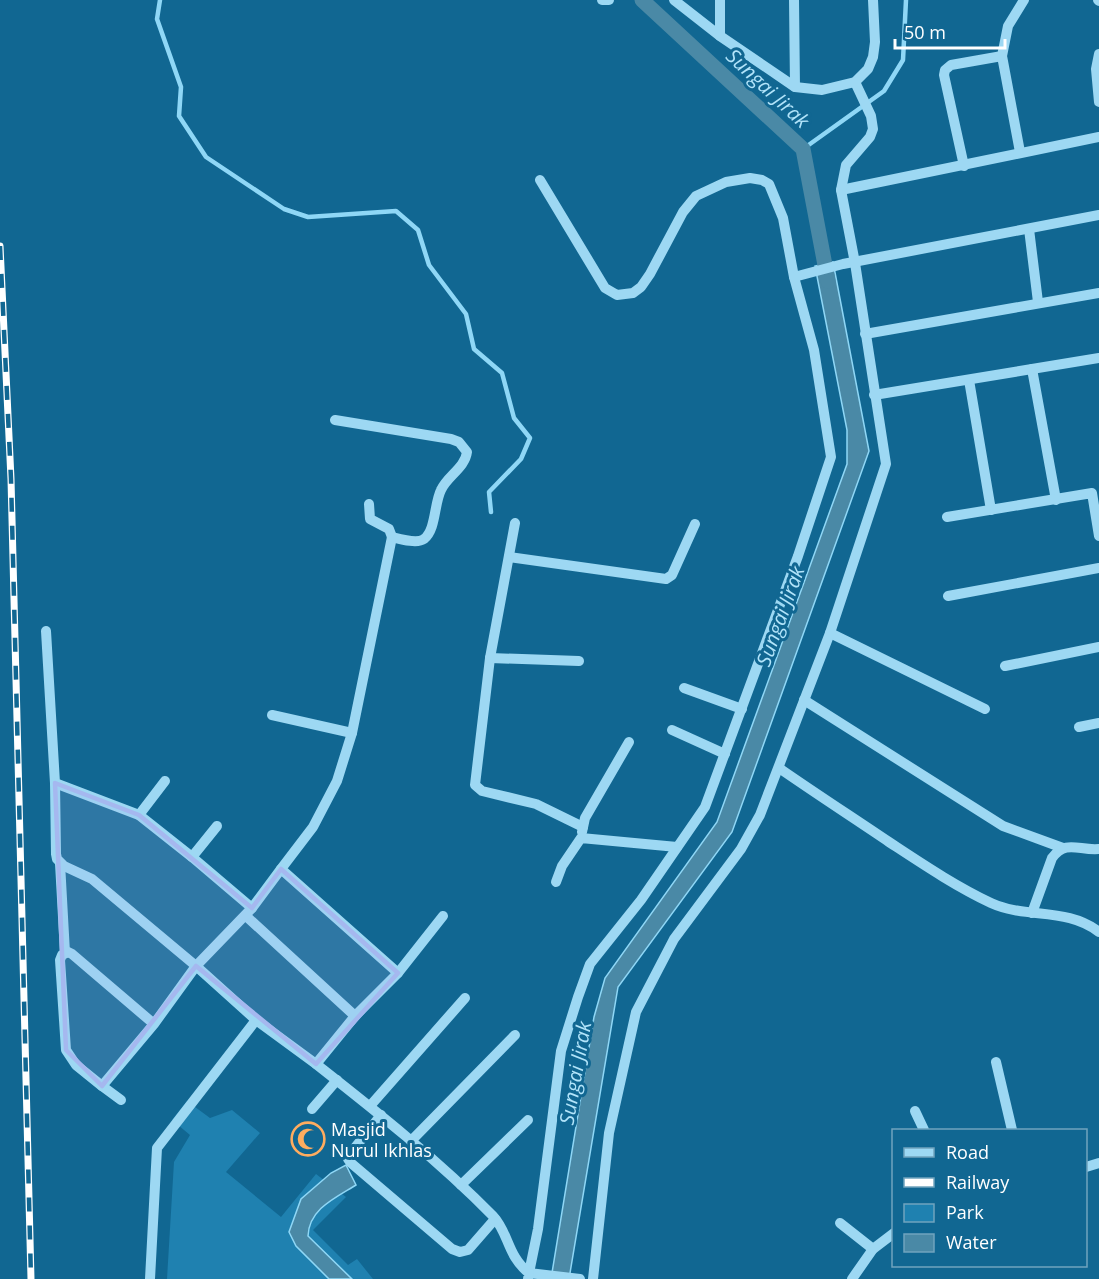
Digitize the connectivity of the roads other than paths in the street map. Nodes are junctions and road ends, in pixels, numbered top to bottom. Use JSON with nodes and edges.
{"nodes":[{"id":1,"x":674,"y":0,"type":"edge"},
{"id":2,"x":720,"y":0,"type":"edge"},
{"id":3,"x":795,"y":0,"type":"edge"},
{"id":4,"x":873,"y":0,"type":"edge"},
{"id":5,"x":1019,"y":2,"type":"edge"},
{"id":6,"x":720,"y":36,"type":"junction"},
{"id":7,"x":1099,"y":54,"type":"edge"},
{"id":8,"x":1002,"y":56,"type":"junction"},
{"id":9,"x":857,"y":86,"type":"junction"},
{"id":10,"x":795,"y":87,"type":"junction"},
{"id":11,"x":1099,"y":102,"type":"edge"},
{"id":12,"x":1099,"y":137,"type":"edge"},
{"id":13,"x":1020,"y":152,"type":"junction"},
{"id":14,"x":964,"y":166,"type":"junction"},
{"id":15,"x":540,"y":180,"type":"dead end"},
{"id":16,"x":841,"y":190,"type":"junction"},
{"id":17,"x":1099,"y":215,"type":"edge"},
{"id":18,"x":1029,"y":229,"type":"junction"},
{"id":19,"x":849,"y":264,"type":"junction"},
{"id":20,"x":794,"y":277,"type":"junction"},
{"id":21,"x":1099,"y":292,"type":"edge"},
{"id":22,"x":1038,"y":302,"type":"junction"},
{"id":23,"x":865,"y":334,"type":"junction"},
{"id":24,"x":1099,"y":358,"type":"edge"},
{"id":25,"x":1032,"y":369,"type":"junction"},
{"id":26,"x":969,"y":380,"type":"junction"},
{"id":27,"x":874,"y":394,"type":"junction"},
{"id":28,"x":335,"y":420,"type":"dead end"},
{"id":29,"x":1056,"y":500,"type":"junction"},
{"id":30,"x":369,"y":504,"type":"dead end"},
{"id":31,"x":991,"y":510,"type":"junction"},
{"id":32,"x":947,"y":517,"type":"dead end"},
{"id":33,"x":515,"y":523,"type":"dead end"},
{"id":34,"x":695,"y":524,"type":"dead end"},
{"id":35,"x":1098,"y":524,"type":"edge"},
{"id":36,"x":1099,"y":536,"type":"edge"},
{"id":37,"x":392,"y":537,"type":"junction"},
{"id":38,"x":508,"y":557,"type":"junction"},
{"id":39,"x":1099,"y":568,"type":"edge"},
{"id":40,"x":948,"y":596,"type":"dead end"},
{"id":41,"x":46,"y":631,"type":"dead end"},
{"id":42,"x":830,"y":633,"type":"junction"},
{"id":43,"x":1099,"y":647,"type":"edge"},
{"id":44,"x":490,"y":658,"type":"junction"},
{"id":45,"x":579,"y":661,"type":"dead end"},
{"id":46,"x":1005,"y":666,"type":"dead end"},
{"id":47,"x":684,"y":688,"type":"dead end"},
{"id":48,"x":804,"y":700,"type":"junction"},
{"id":49,"x":742,"y":709,"type":"junction"},
{"id":50,"x":985,"y":709,"type":"dead end"},
{"id":51,"x":272,"y":715,"type":"dead end"},
{"id":52,"x":1099,"y":723,"type":"edge"},
{"id":53,"x":1079,"y":727,"type":"dead end"},
{"id":54,"x":672,"y":729,"type":"dead end"},
{"id":55,"x":352,"y":734,"type":"junction"},
{"id":56,"x":629,"y":742,"type":"dead end"},
{"id":57,"x":725,"y":754,"type":"junction"},
{"id":58,"x":779,"y":768,"type":"junction"},
{"id":59,"x":165,"y":782,"type":"dead end"},
{"id":60,"x":55,"y":783,"type":"junction"},
{"id":61,"x":139,"y":815,"type":"junction"},
{"id":62,"x":217,"y":826,"type":"dead end"},
{"id":63,"x":582,"y":833,"type":"junction"},
{"id":64,"x":677,"y":847,"type":"junction"},
{"id":65,"x":1063,"y":848,"type":"junction"},
{"id":66,"x":1099,"y":849,"type":"edge"},
{"id":67,"x":192,"y":856,"type":"junction"},
{"id":68,"x":60,"y":862,"type":"junction"},
{"id":69,"x":281,"y":868,"type":"junction"},
{"id":70,"x":555,"y":882,"type":"dead end"},
{"id":71,"x":249,"y":912,"type":"junction"},
{"id":72,"x":1032,"y":913,"type":"junction"},
{"id":73,"x":443,"y":916,"type":"dead end"},
{"id":74,"x":1099,"y":932,"type":"edge"},
{"id":75,"x":65,"y":953,"type":"junction"},
{"id":76,"x":196,"y":966,"type":"junction"},
{"id":77,"x":398,"y":973,"type":"junction"},
{"id":78,"x":465,"y":998,"type":"dead end"},
{"id":79,"x":355,"y":1016,"type":"junction"},
{"id":80,"x":256,"y":1020,"type":"junction"},
{"id":81,"x":154,"y":1024,"type":"junction"},
{"id":82,"x":514,"y":1035,"type":"dead end"},
{"id":83,"x":996,"y":1062,"type":"dead end"},
{"id":84,"x":316,"y":1064,"type":"junction"},
{"id":85,"x":337,"y":1080,"type":"junction"},
{"id":86,"x":102,"y":1086,"type":"junction"},
{"id":87,"x":121,"y":1100,"type":"dead end"},
{"id":88,"x":370,"y":1106,"type":"junction"},
{"id":89,"x":312,"y":1109,"type":"dead end"},
{"id":90,"x":915,"y":1112,"type":"dead end"},
{"id":91,"x":381,"y":1115,"type":"junction"},
{"id":92,"x":528,"y":1120,"type":"dead end"},
{"id":93,"x":923,"y":1129,"type":"edge"},
{"id":94,"x":1012,"y":1129,"type":"edge"},
{"id":95,"x":411,"y":1141,"type":"junction"},
{"id":96,"x":460,"y":1185,"type":"junction"},
{"id":97,"x":495,"y":1219,"type":"junction"},
{"id":98,"x":840,"y":1223,"type":"dead end"},
{"id":99,"x":892,"y":1235,"type":"edge"},
{"id":100,"x":873,"y":1250,"type":"junction"},
{"id":101,"x":532,"y":1276,"type":"edge"},
{"id":102,"x":150,"y":1279,"type":"edge"},
{"id":103,"x":580,"y":1279,"type":"edge"},
{"id":104,"x":593,"y":1279,"type":"edge"},
{"id":105,"x":852,"y":1279,"type":"edge"}],
"edges":[{"from":1,"to":6,"type":"street"},
{"from":2,"to":6,"type":"street"},
{"from":3,"to":10,"type":"street"},
{"from":4,"to":9,"type":"street"},
{"from":5,"to":8,"type":"street"},
{"from":6,"to":10,"type":"street"},
{"from":7,"to":11,"type":"street"},
{"from":8,"to":13,"type":"street"},
{"from":8,"to":14,"type":"street"},
{"from":9,"to":10,"type":"street"},
{"from":9,"to":16,"type":"street"},
{"from":12,"to":13,"type":"street"},
{"from":13,"to":14,"type":"street"},
{"from":14,"to":16,"type":"street"},
{"from":15,"to":20,"type":"street"},
{"from":16,"to":19,"type":"street"},
{"from":17,"to":18,"type":"street"},
{"from":18,"to":19,"type":"street"},
{"from":18,"to":22,"type":"street"},
{"from":19,"to":20,"type":"street"},
{"from":19,"to":23,"type":"street"},
{"from":20,"to":49,"type":"street"},
{"from":21,"to":22,"type":"street"},
{"from":22,"to":23,"type":"street"},
{"from":23,"to":27,"type":"street"},
{"from":24,"to":25,"type":"street"},
{"from":25,"to":26,"type":"street"},
{"from":25,"to":29,"type":"street"},
{"from":26,"to":27,"type":"street"},
{"from":26,"to":31,"type":"street"},
{"from":27,"to":42,"type":"street"},
{"from":28,"to":37,"type":"street"},
{"from":29,"to":31,"type":"street"},
{"from":29,"to":35,"type":"street"},
{"from":30,"to":37,"type":"street"},
{"from":31,"to":32,"type":"street"},
{"from":33,"to":38,"type":"street"},
{"from":34,"to":38,"type":"street"},
{"from":35,"to":36,"type":"street"},
{"from":37,"to":55,"type":"street"},
{"from":38,"to":44,"type":"street"},
{"from":39,"to":40,"type":"street"},
{"from":41,"to":60,"type":"street"},
{"from":42,"to":48,"type":"street"},
{"from":42,"to":50,"type":"street"},
{"from":43,"to":46,"type":"street"},
{"from":44,"to":45,"type":"street"},
{"from":44,"to":63,"type":"street"},
{"from":47,"to":49,"type":"street"},
{"from":48,"to":58,"type":"street"},
{"from":48,"to":65,"type":"street"},
{"from":49,"to":57,"type":"street"},
{"from":51,"to":55,"type":"street"},
{"from":52,"to":53,"type":"street"},
{"from":54,"to":57,"type":"street"},
{"from":55,"to":69,"type":"street"},
{"from":56,"to":63,"type":"street"},
{"from":57,"to":64,"type":"street"},
{"from":58,"to":72,"type":"street"},
{"from":58,"to":104,"type":"street"},
{"from":59,"to":61,"type":"street"},
{"from":60,"to":61,"type":"street"},
{"from":60,"to":68,"type":"street"},
{"from":61,"to":67,"type":"street"},
{"from":62,"to":67,"type":"street"},
{"from":63,"to":64,"type":"street"},
{"from":63,"to":70,"type":"street"},
{"from":64,"to":101,"type":"street"},
{"from":65,"to":66,"type":"street"},
{"from":65,"to":72,"type":"street"},
{"from":67,"to":71,"type":"street"},
{"from":68,"to":75,"type":"street"},
{"from":68,"to":76,"type":"street"},
{"from":69,"to":71,"type":"street"},
{"from":69,"to":77,"type":"street"},
{"from":71,"to":76,"type":"street"},
{"from":71,"to":79,"type":"street"},
{"from":72,"to":74,"type":"street"},
{"from":73,"to":77,"type":"street"},
{"from":75,"to":81,"type":"street"},
{"from":75,"to":86,"type":"street"},
{"from":76,"to":80,"type":"street"},
{"from":76,"to":81,"type":"street"},
{"from":77,"to":79,"type":"street"},
{"from":78,"to":88,"type":"street"},
{"from":79,"to":84,"type":"street"},
{"from":80,"to":84,"type":"street"},
{"from":80,"to":102,"type":"street"},
{"from":81,"to":86,"type":"street"},
{"from":82,"to":95,"type":"street"},
{"from":83,"to":94,"type":"street"},
{"from":84,"to":85,"type":"street"},
{"from":85,"to":88,"type":"street"},
{"from":85,"to":89,"type":"street"},
{"from":86,"to":87,"type":"street"},
{"from":88,"to":91,"type":"street"},
{"from":90,"to":93,"type":"street"},
{"from":91,"to":95,"type":"street"},
{"from":91,"to":97,"type":"street"},
{"from":92,"to":96,"type":"street"},
{"from":95,"to":96,"type":"street"},
{"from":96,"to":97,"type":"street"},
{"from":97,"to":101,"type":"street"},
{"from":98,"to":100,"type":"street"},
{"from":99,"to":100,"type":"street"},
{"from":100,"to":105,"type":"street"},
{"from":101,"to":103,"type":"street"}]}
